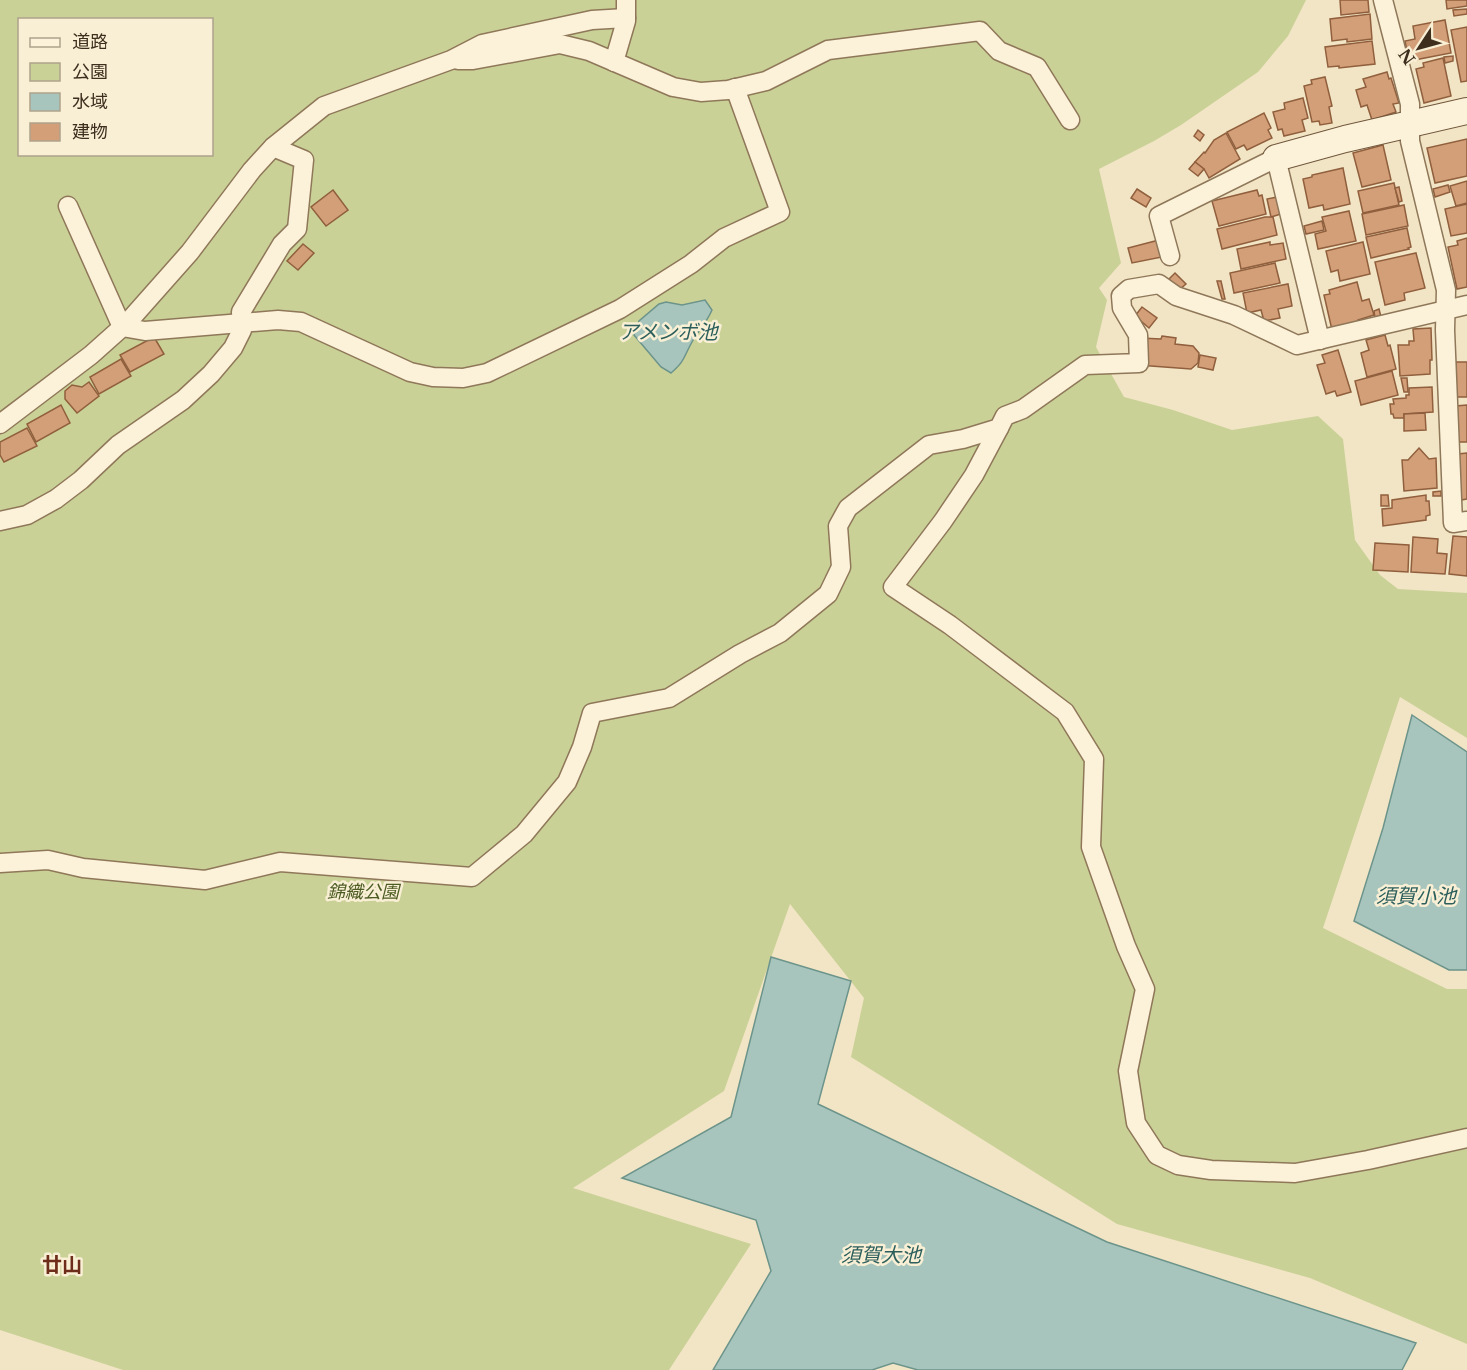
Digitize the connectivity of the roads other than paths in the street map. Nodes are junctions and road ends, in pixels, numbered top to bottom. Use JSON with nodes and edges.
{"nodes":[{"id":1,"x":1383,"y":0,"type":"edge"},
{"id":2,"x":626,"y":9,"type":"edge"},
{"id":3,"x":451,"y":60,"type":"junction"},
{"id":4,"x":614,"y":62,"type":"junction"},
{"id":5,"x":735,"y":88,"type":"junction"},
{"id":6,"x":1467,"y":111,"type":"edge"},
{"id":7,"x":1071,"y":120,"type":"dead end"},
{"id":8,"x":1410,"y":124,"type":"junction"},
{"id":9,"x":273,"y":147,"type":"junction"},
{"id":10,"x":1276,"y":158,"type":"junction"},
{"id":11,"x":68,"y":206,"type":"dead end"},
{"id":12,"x":1170,"y":256,"type":"dead end"},
{"id":13,"x":1467,"y":305,"type":"edge"},
{"id":14,"x":1445,"y":310,"type":"junction"},
{"id":15,"x":241,"y":323,"type":"junction"},
{"id":16,"x":122,"y":327,"type":"junction"},
{"id":17,"x":1320,"y":340,"type":"junction"},
{"id":18,"x":0,"y":424,"type":"edge"},
{"id":19,"x":999,"y":428,"type":"junction"},
{"id":20,"x":0,"y":521,"type":"edge"},
{"id":21,"x":1467,"y":521,"type":"edge"},
{"id":22,"x":0,"y":863,"type":"edge"},
{"id":23,"x":1467,"y":1138,"type":"edge"}],
"edges":[{"from":1,"to":8,"type":"street"},
{"from":2,"to":3,"type":"street"},
{"from":2,"to":4,"type":"street"},
{"from":3,"to":4,"type":"street"},
{"from":3,"to":9,"type":"street"},
{"from":4,"to":5,"type":"street"},
{"from":5,"to":7,"type":"street"},
{"from":5,"to":15,"type":"street"},
{"from":6,"to":8,"type":"street"},
{"from":8,"to":10,"type":"street"},
{"from":8,"to":14,"type":"street"},
{"from":9,"to":15,"type":"street"},
{"from":9,"to":16,"type":"street"},
{"from":10,"to":12,"type":"street"},
{"from":10,"to":17,"type":"street"},
{"from":11,"to":16,"type":"street"},
{"from":13,"to":14,"type":"street"},
{"from":14,"to":17,"type":"street"},
{"from":14,"to":21,"type":"street"},
{"from":15,"to":16,"type":"street"},
{"from":15,"to":20,"type":"street"},
{"from":16,"to":18,"type":"street"},
{"from":17,"to":19,"type":"street"},
{"from":19,"to":22,"type":"street"},
{"from":19,"to":23,"type":"street"}]}
